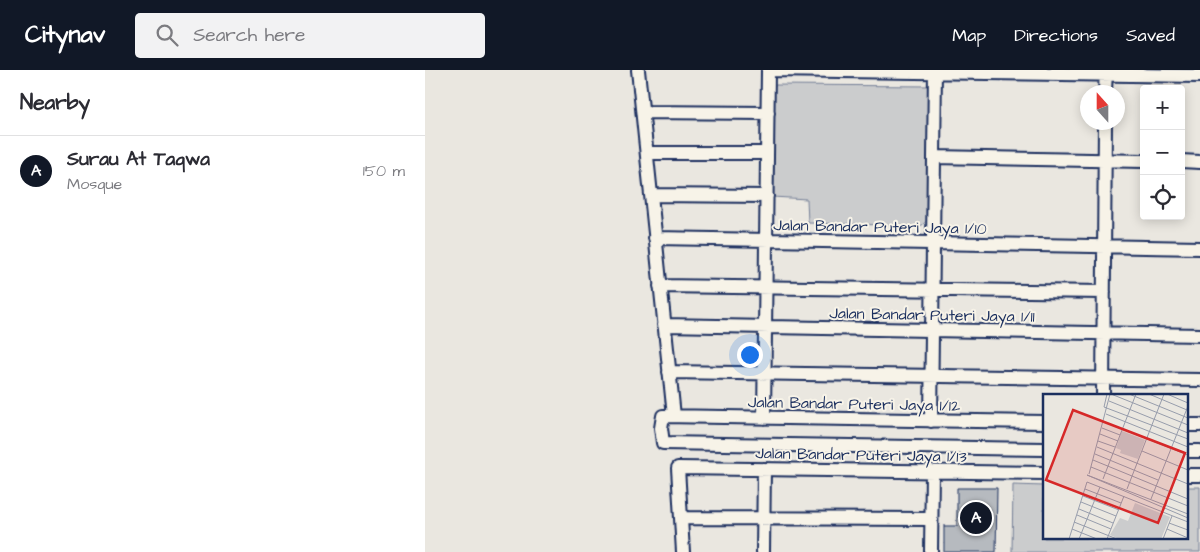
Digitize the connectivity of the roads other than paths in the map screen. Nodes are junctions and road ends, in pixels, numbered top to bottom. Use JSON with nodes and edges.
{"nodes":[{"id":1,"x":638,"y":70,"type":"edge"},
{"id":2,"x":769,"y":70,"type":"edge"},
{"id":3,"x":935,"y":71,"type":"edge"},
{"id":4,"x":1106,"y":72,"type":"edge"},
{"id":5,"x":1200,"y":76,"type":"edge"},
{"id":6,"x":1105,"y":85,"type":"edge"},
{"id":7,"x":643,"y":112,"type":"junction"},
{"id":8,"x":768,"y":113,"type":"junction"},
{"id":9,"x":1105,"y":130,"type":"edge"},
{"id":10,"x":647,"y":153,"type":"junction"},
{"id":11,"x":767,"y":153,"type":"junction"},
{"id":12,"x":934,"y":156,"type":"junction"},
{"id":13,"x":1105,"y":160,"type":"junction"},
{"id":14,"x":1140,"y":161,"type":"edge"},
{"id":15,"x":1185,"y":161,"type":"edge"},
{"id":16,"x":1200,"y":162,"type":"edge"},
{"id":17,"x":651,"y":196,"type":"junction"},
{"id":18,"x":767,"y":196,"type":"junction"},
{"id":19,"x":655,"y":238,"type":"junction"},
{"id":20,"x":766,"y":240,"type":"junction"},
{"id":21,"x":933,"y":243,"type":"junction"},
{"id":22,"x":1104,"y":246,"type":"junction"},
{"id":23,"x":1200,"y":248,"type":"edge"},
{"id":24,"x":660,"y":286,"type":"junction"},
{"id":25,"x":766,"y":287,"type":"junction"},
{"id":26,"x":933,"y":290,"type":"junction"},
{"id":27,"x":1104,"y":292,"type":"junction"},
{"id":28,"x":664,"y":325,"type":"junction"},
{"id":29,"x":765,"y":327,"type":"junction"},
{"id":30,"x":932,"y":330,"type":"junction"},
{"id":31,"x":1104,"y":333,"type":"junction"},
{"id":32,"x":1200,"y":335,"type":"edge"},
{"id":33,"x":669,"y":372,"type":"junction"},
{"id":34,"x":765,"y":374,"type":"junction"},
{"id":35,"x":931,"y":376,"type":"junction"},
{"id":36,"x":1103,"y":379,"type":"junction"},
{"id":37,"x":1200,"y":380,"type":"edge"},
{"id":38,"x":1103,"y":394,"type":"edge"},
{"id":39,"x":669,"y":416,"type":"junction"},
{"id":40,"x":764,"y":418,"type":"junction"},
{"id":41,"x":931,"y":421,"type":"junction"},
{"id":42,"x":1043,"y":422,"type":"edge"},
{"id":43,"x":1187,"y":425,"type":"edge"},
{"id":44,"x":1200,"y":425,"type":"edge"},
{"id":45,"x":1043,"y":449,"type":"edge"},
{"id":46,"x":1187,"y":451,"type":"edge"},
{"id":47,"x":1200,"y":451,"type":"edge"},
{"id":48,"x":764,"y":469,"type":"junction"},
{"id":49,"x":932,"y":471,"type":"junction"},
{"id":50,"x":1043,"y":473,"type":"edge"},
{"id":51,"x":1187,"y":475,"type":"edge"},
{"id":52,"x":1200,"y":475,"type":"edge"},
{"id":53,"x":681,"y":518,"type":"junction"},
{"id":54,"x":763,"y":518,"type":"junction"},
{"id":55,"x":931,"y":519,"type":"junction"},
{"id":56,"x":683,"y":552,"type":"edge"},
{"id":57,"x":763,"y":552,"type":"edge"},
{"id":58,"x":931,"y":552,"type":"edge"}],
"edges":[{"from":1,"to":7,"type":"street"},
{"from":2,"to":3,"type":"street"},
{"from":2,"to":8,"type":"street"},
{"from":3,"to":4,"type":"street"},
{"from":3,"to":12,"type":"street"},
{"from":4,"to":5,"type":"street"},
{"from":4,"to":6,"type":"street"},
{"from":7,"to":8,"type":"street"},
{"from":7,"to":10,"type":"street"},
{"from":8,"to":11,"type":"street"},
{"from":9,"to":13,"type":"street"},
{"from":10,"to":11,"type":"street"},
{"from":10,"to":17,"type":"street"},
{"from":11,"to":18,"type":"street"},
{"from":12,"to":13,"type":"street"},
{"from":12,"to":21,"type":"street"},
{"from":13,"to":14,"type":"street"},
{"from":13,"to":22,"type":"street"},
{"from":15,"to":16,"type":"street"},
{"from":17,"to":18,"type":"street"},
{"from":17,"to":19,"type":"street"},
{"from":18,"to":20,"type":"street"},
{"from":19,"to":20,"type":"street","name":"Jalan Bandar Puteri Jaya 1/10"},
{"from":19,"to":24,"type":"street"},
{"from":20,"to":21,"type":"street","name":"Jalan Bandar Puteri Jaya 1/10"},
{"from":20,"to":25,"type":"street"},
{"from":21,"to":22,"type":"street","name":"Jalan Bandar Puteri Jaya 1/10"},
{"from":21,"to":26,"type":"street"},
{"from":22,"to":23,"type":"street","name":"Jalan Bandar Puteri Jaya 1/10"},
{"from":22,"to":27,"type":"street"},
{"from":24,"to":25,"type":"street"},
{"from":24,"to":28,"type":"street"},
{"from":25,"to":26,"type":"street"},
{"from":25,"to":29,"type":"street"},
{"from":26,"to":27,"type":"street"},
{"from":26,"to":30,"type":"street"},
{"from":27,"to":31,"type":"street"},
{"from":28,"to":29,"type":"street","name":"Jalan Bandar Puteri Jaya 1/11"},
{"from":28,"to":33,"type":"street"},
{"from":29,"to":30,"type":"street","name":"Jalan Bandar Puteri Jaya 1/11"},
{"from":29,"to":34,"type":"street"},
{"from":30,"to":31,"type":"street","name":"Jalan Bandar Puteri Jaya 1/11"},
{"from":30,"to":35,"type":"street"},
{"from":31,"to":32,"type":"street","name":"Jalan Bandar Puteri Jaya 1/11"},
{"from":31,"to":36,"type":"street"},
{"from":33,"to":34,"type":"street"},
{"from":33,"to":39,"type":"street"},
{"from":34,"to":35,"type":"street"},
{"from":34,"to":40,"type":"street"},
{"from":35,"to":36,"type":"street"},
{"from":35,"to":41,"type":"street"},
{"from":36,"to":37,"type":"street"},
{"from":36,"to":38,"type":"street"},
{"from":39,"to":40,"type":"street","name":"Jalan Bandar Puteri Jaya 1/12"},
{"from":39,"to":45,"type":"street"},
{"from":40,"to":41,"type":"street","name":"Jalan Bandar Puteri Jaya 1/12"},
{"from":41,"to":42,"type":"street","name":"Jalan Bandar Puteri Jaya 1/12"},
{"from":43,"to":44,"type":"street"},
{"from":46,"to":47,"type":"street"},
{"from":48,"to":49,"type":"street","name":"Jalan Bandar Puteri Jaya 1/13"},
{"from":48,"to":53,"type":"street","name":"Jalan Bandar Puteri Jaya 1/13"},
{"from":48,"to":54,"type":"street"},
{"from":49,"to":50,"type":"street","name":"Jalan Bandar Puteri Jaya 1/13"},
{"from":49,"to":55,"type":"street"},
{"from":51,"to":52,"type":"street"},
{"from":53,"to":54,"type":"street"},
{"from":53,"to":56,"type":"street"},
{"from":54,"to":55,"type":"street"},
{"from":54,"to":57,"type":"street"},
{"from":55,"to":58,"type":"street"}]}
